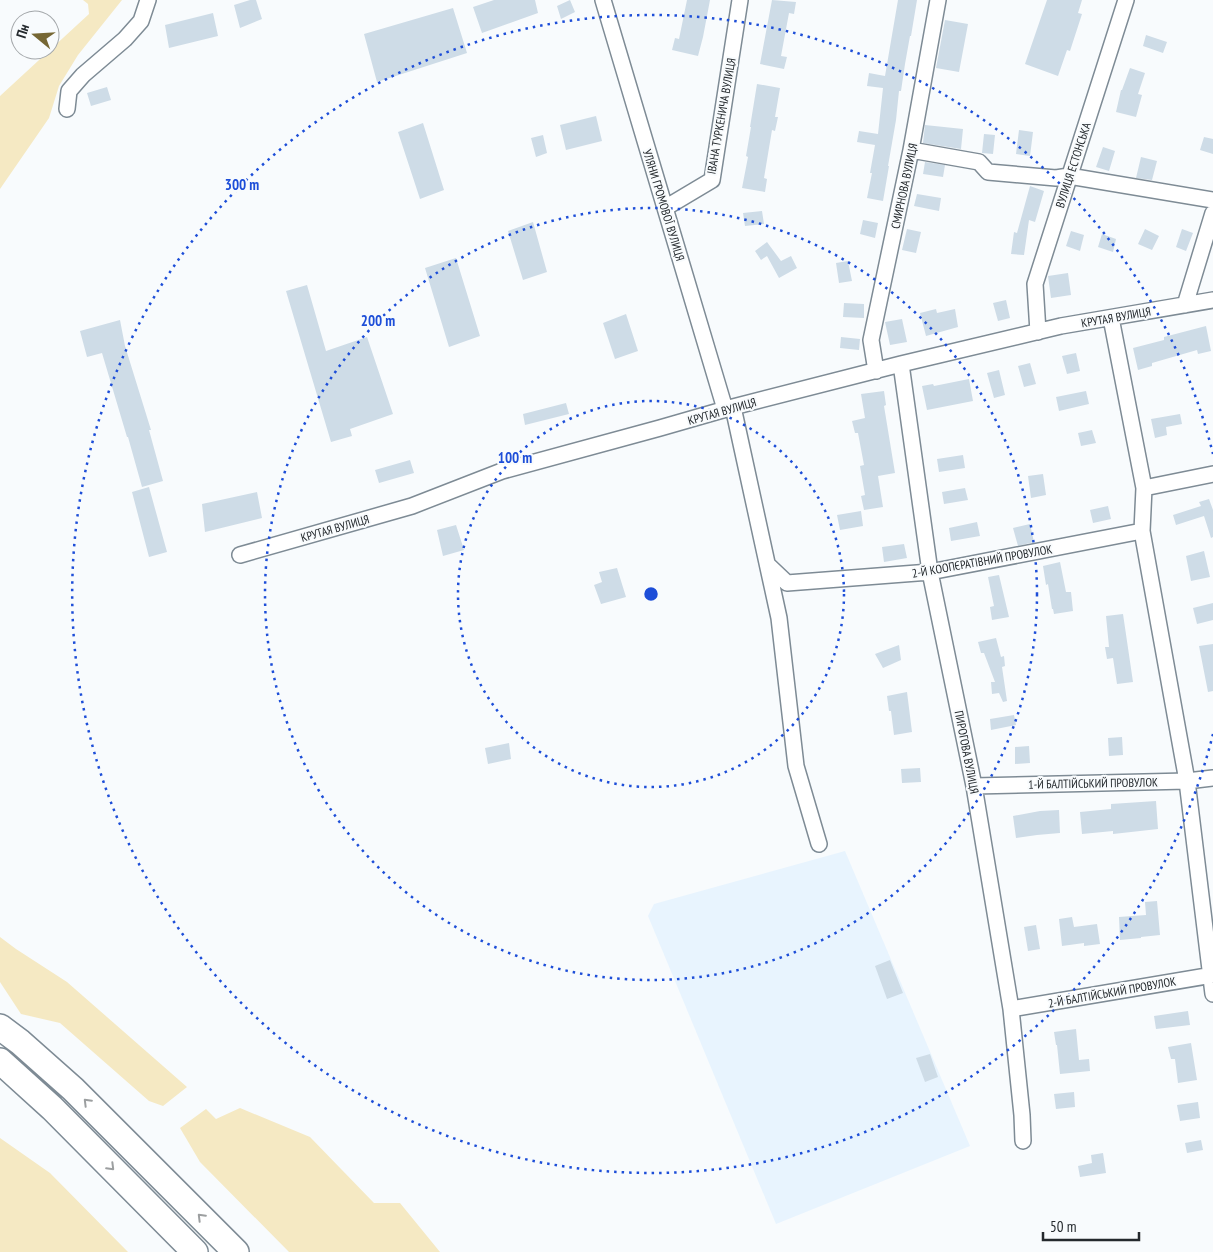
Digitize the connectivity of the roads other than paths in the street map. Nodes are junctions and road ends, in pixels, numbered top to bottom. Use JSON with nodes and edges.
{"nodes":[{"id":1,"x":148,"y":0,"type":"edge"},
{"id":2,"x":603,"y":0,"type":"edge"},
{"id":3,"x":740,"y":0,"type":"edge"},
{"id":4,"x":938,"y":0,"type":"edge"},
{"id":5,"x":1126,"y":0,"type":"edge"},
{"id":6,"x":67,"y":109,"type":"dead end"},
{"id":7,"x":911,"y":150,"type":"junction"},
{"id":8,"x":1069,"y":176,"type":"junction"},
{"id":9,"x":1213,"y":200,"type":"edge"},
{"id":10,"x":665,"y":208,"type":"junction"},
{"id":11,"x":1213,"y":213,"type":"edge"},
{"id":12,"x":1213,"y":300,"type":"edge"},
{"id":13,"x":1184,"y":305,"type":"junction"},
{"id":14,"x":1111,"y":318,"type":"junction"},
{"id":15,"x":1038,"y":332,"type":"junction"},
{"id":16,"x":901,"y":364,"type":"junction"},
{"id":17,"x":876,"y":371,"type":"junction"},
{"id":18,"x":729,"y":408,"type":"junction"},
{"id":19,"x":1213,"y":474,"type":"edge"},
{"id":20,"x":1144,"y":488,"type":"junction"},
{"id":21,"x":1142,"y":531,"type":"junction"},
{"id":22,"x":240,"y":555,"type":"dead end"},
{"id":23,"x":768,"y":565,"type":"junction"},
{"id":24,"x":930,"y":572,"type":"junction"},
{"id":25,"x":1213,"y":778,"type":"edge"},
{"id":26,"x":1187,"y":781,"type":"junction"},
{"id":27,"x":974,"y":786,"type":"junction"},
{"id":28,"x":819,"y":844,"type":"dead end"},
{"id":29,"x":1212,"y":975,"type":"edge"},
{"id":30,"x":1213,"y":994,"type":"edge"},
{"id":31,"x":1011,"y":1008,"type":"junction"},
{"id":32,"x":0,"y":1027,"type":"edge"},
{"id":33,"x":0,"y":1061,"type":"edge"},
{"id":34,"x":1023,"y":1141,"type":"dead end"},
{"id":35,"x":195,"y":1252,"type":"edge"},
{"id":36,"x":236,"y":1252,"type":"edge"}],
"edges":[{"from":1,"to":6,"type":"street"},
{"from":2,"to":10,"type":"street","name":"УЛЯНИ ГРОМОВОЇ ВУЛИЦЯ"},
{"from":3,"to":10,"type":"street","name":"ІВАНА ТУРКЕНИЧА ВУЛИЦЯ"},
{"from":4,"to":7,"type":"street","name":"СМИРНОВА ВУЛИЦЯ"},
{"from":5,"to":8,"type":"street","name":"ВУЛИЦЯ ЕСТОНСЬКА"},
{"from":7,"to":8,"type":"street"},
{"from":7,"to":17,"type":"street","name":"СМИРНОВА ВУЛИЦЯ"},
{"from":8,"to":9,"type":"street"},
{"from":8,"to":15,"type":"street","name":"ВУЛИЦЯ ЕСТОНСЬКА"},
{"from":10,"to":18,"type":"street","name":"УЛЯНИ ГРОМОВОЇ ВУЛИЦЯ"},
{"from":11,"to":13,"type":"street"},
{"from":12,"to":13,"type":"street","name":"КРУТАЯ ВУЛИЦЯ"},
{"from":13,"to":14,"type":"street","name":"КРУТАЯ ВУЛИЦЯ"},
{"from":14,"to":15,"type":"street","name":"КРУТАЯ ВУЛИЦЯ"},
{"from":14,"to":20,"type":"street"},
{"from":15,"to":16,"type":"street","name":"КРУТАЯ ВУЛИЦЯ"},
{"from":16,"to":17,"type":"street","name":"КРУТАЯ ВУЛИЦЯ"},
{"from":16,"to":24,"type":"street","name":"ПИРОГОВА ВУЛИЦЯ"},
{"from":17,"to":18,"type":"street","name":"КРУТАЯ ВУЛИЦЯ"},
{"from":18,"to":22,"type":"street","name":"КРУТАЯ ВУЛИЦЯ"},
{"from":18,"to":23,"type":"street","name":"УЛЯНИ ГРОМОВОЇ ВУЛИЦЯ"},
{"from":19,"to":20,"type":"street"},
{"from":20,"to":21,"type":"street"},
{"from":21,"to":24,"type":"street","name":"2-Й КООПЄРАТІВНИЙ ПРОВУЛОК"},
{"from":21,"to":26,"type":"street"},
{"from":23,"to":24,"type":"street","name":"2-Й КООПЄРАТІВНИЙ ПРОВУЛОК"},
{"from":23,"to":28,"type":"street","name":"УЛЯНИ ГРОМОВОЇ ВУЛИЦЯ"},
{"from":24,"to":27,"type":"street","name":"ПИРОГОВА ВУЛИЦЯ"},
{"from":25,"to":26,"type":"street","name":"1-Й БАЛТІЙСЬКИЙ ПРОВУЛОК"},
{"from":26,"to":27,"type":"street","name":"1-Й БАЛТІЙСЬКИЙ ПРОВУЛОК"},
{"from":26,"to":29,"type":"street"},
{"from":27,"to":31,"type":"street","name":"ПИРОГОВА ВУЛИЦЯ"},
{"from":29,"to":30,"type":"street"},
{"from":29,"to":31,"type":"street","name":"2-Й БАЛТІЙСЬКИЙ ПРОВУЛОК"},
{"from":31,"to":34,"type":"street","name":"ПИРОГОВА ВУЛИЦЯ"},
{"from":36,"to":32,"type":"main road","one_way":true},
{"from":33,"to":35,"type":"main road","one_way":true}]}
